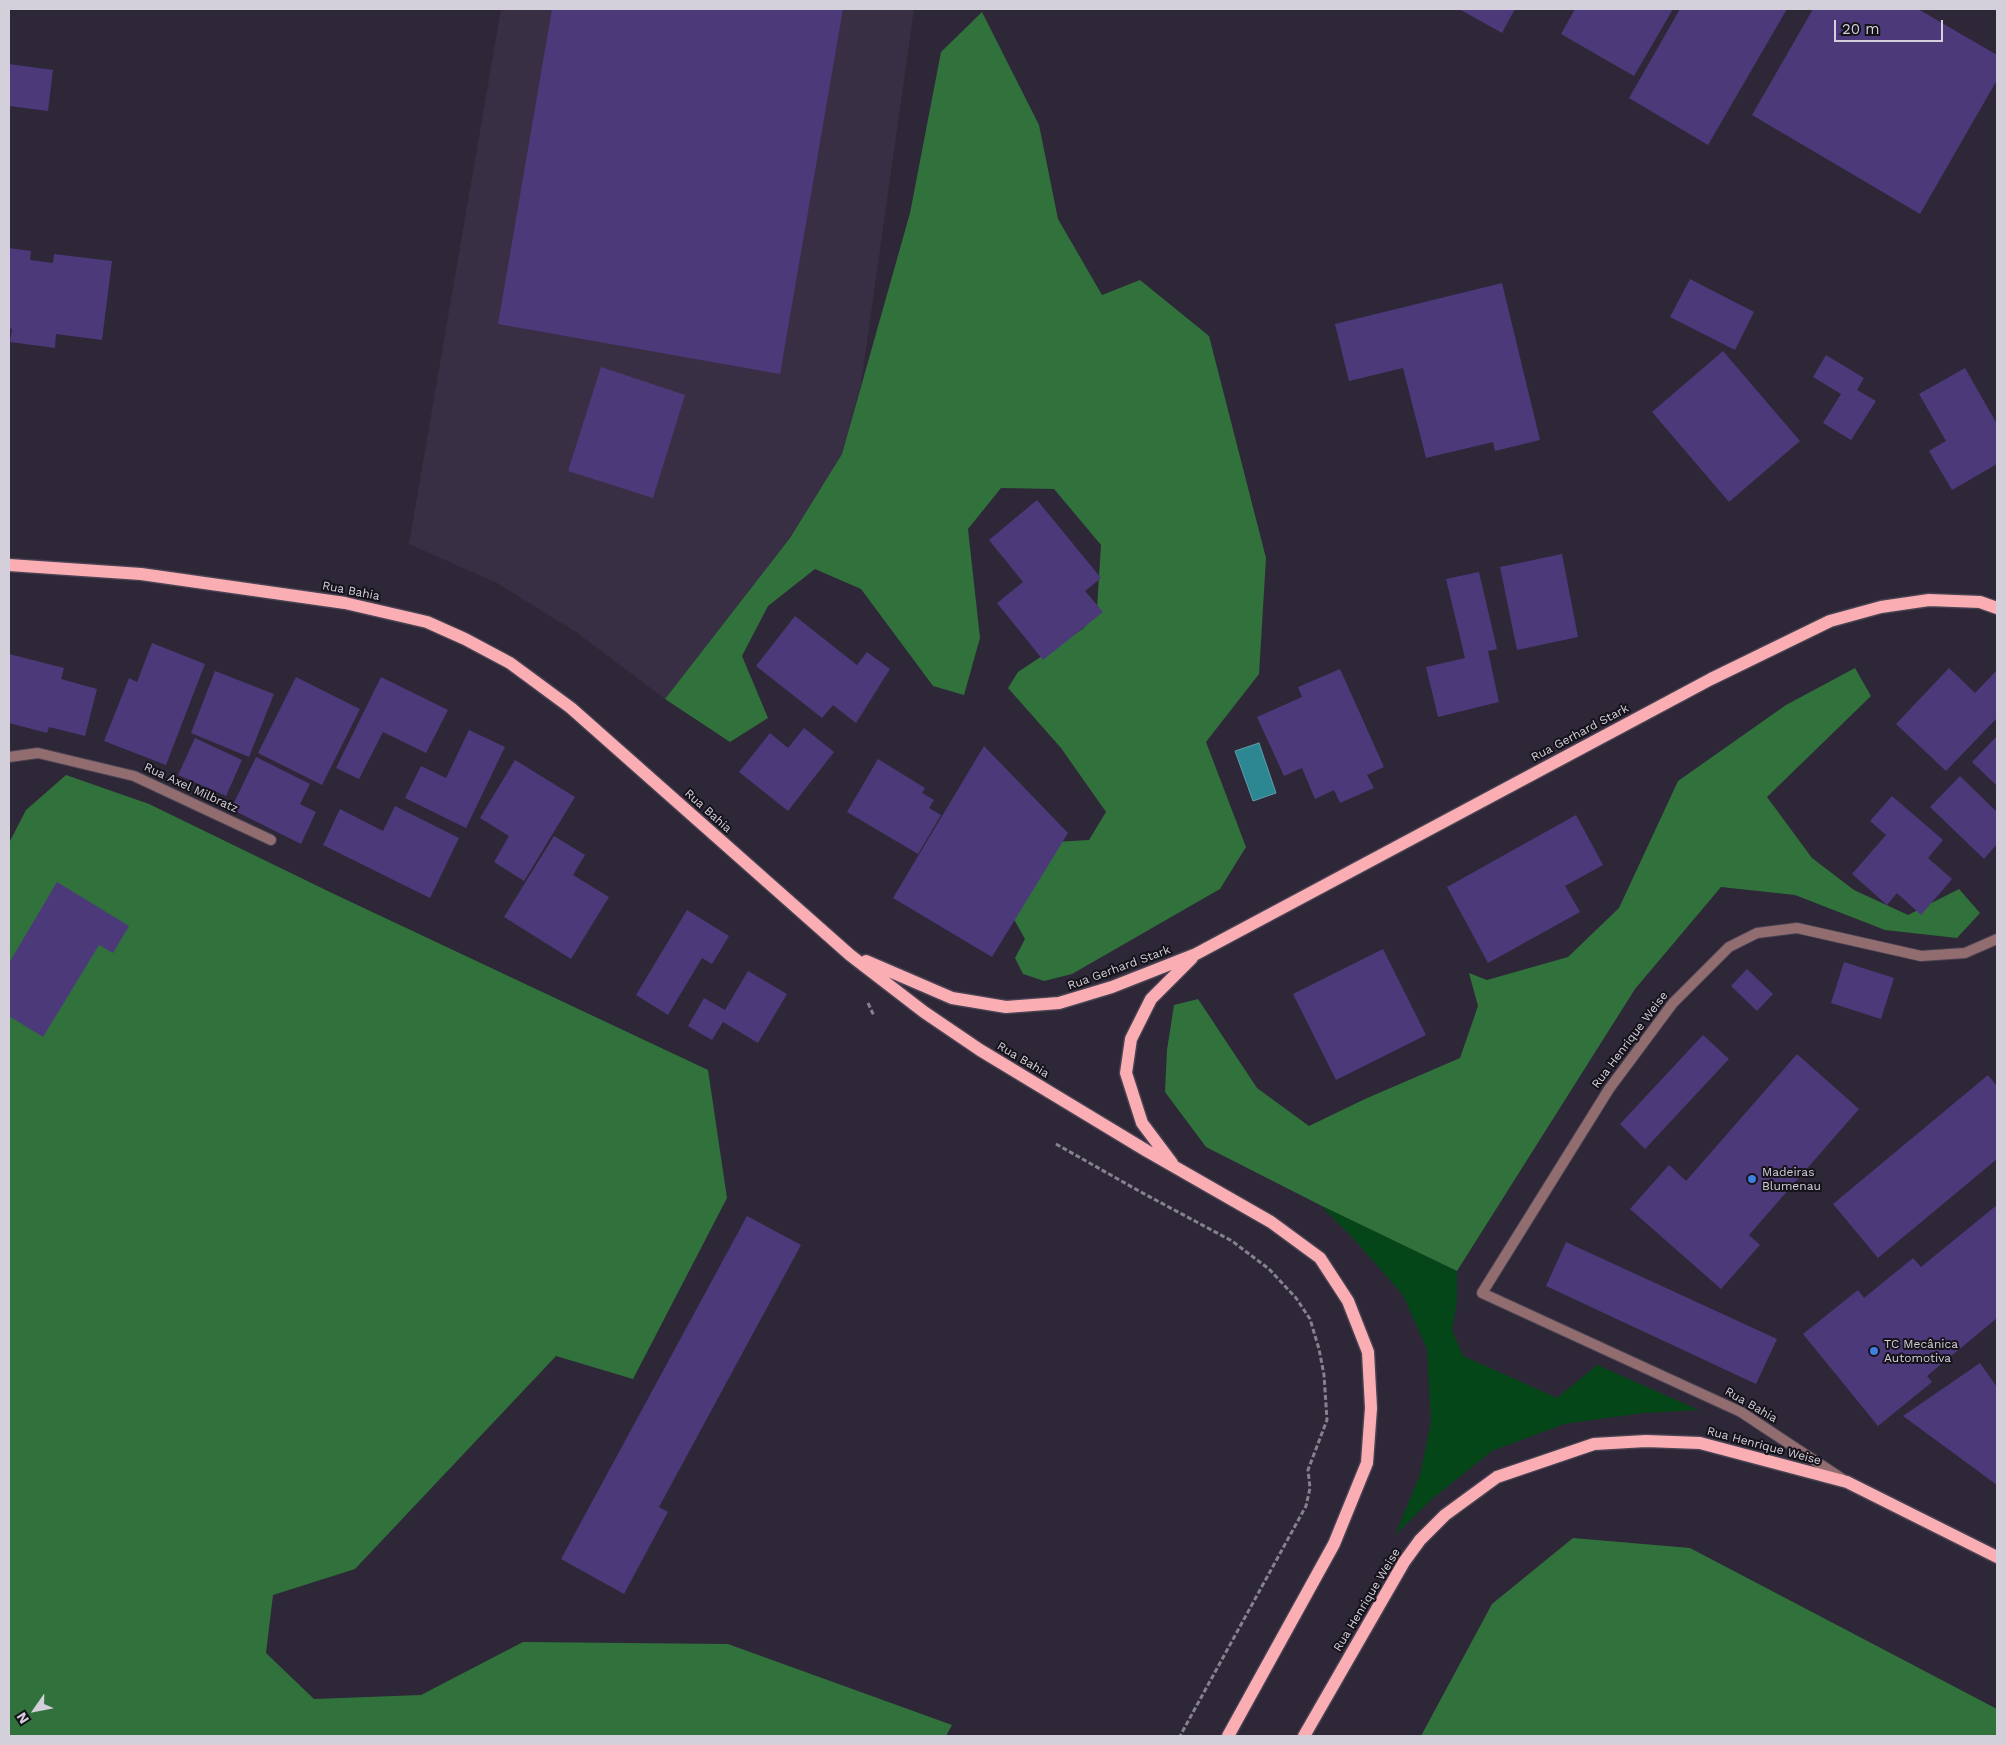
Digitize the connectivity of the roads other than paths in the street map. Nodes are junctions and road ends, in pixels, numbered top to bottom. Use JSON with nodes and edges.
{"nodes":[{"id":1,"x":9,"y":564,"type":"edge"},
{"id":2,"x":1997,"y":608,"type":"edge"},
{"id":3,"x":9,"y":757,"type":"edge"},
{"id":4,"x":271,"y":840,"type":"dead end"},
{"id":5,"x":1997,"y":939,"type":"edge"},
{"id":6,"x":850,"y":954,"type":"junction"},
{"id":7,"x":1196,"y":954,"type":"junction"},
{"id":8,"x":1176,"y":1168,"type":"junction"},
{"id":9,"x":1482,"y":1293,"type":"joint"},
{"id":10,"x":1847,"y":1482,"type":"junction"},
{"id":11,"x":1997,"y":1557,"type":"edge"},
{"id":12,"x":1228,"y":1736,"type":"edge"},
{"id":13,"x":1304,"y":1736,"type":"edge"}],
"edges":[{"from":1,"to":6,"type":"main road","name":"Rua Bahia"},
{"from":2,"to":7,"type":"main road","name":"Rua Gerhard Stark"},
{"from":3,"to":4,"type":"street","name":"Rua Axel Milbratz"},
{"from":5,"to":9,"type":"street","name":"Rua Henrique Weise"},
{"from":6,"to":7,"type":"main road","name":"Rua Gerhard Stark"},
{"from":6,"to":8,"type":"main road","name":"Rua Bahia"},
{"from":7,"to":8,"type":"main road","name":"Rua Gerhard Stark"},
{"from":8,"to":12,"type":"main road","name":"Rua Bahia"},
{"from":9,"to":10,"type":"street","name":"Rua Bahia"},
{"from":10,"to":11,"type":"main road","name":"Rua Bahia"},
{"from":10,"to":13,"type":"main road","name":"Rua Henrique Weise"}]}
